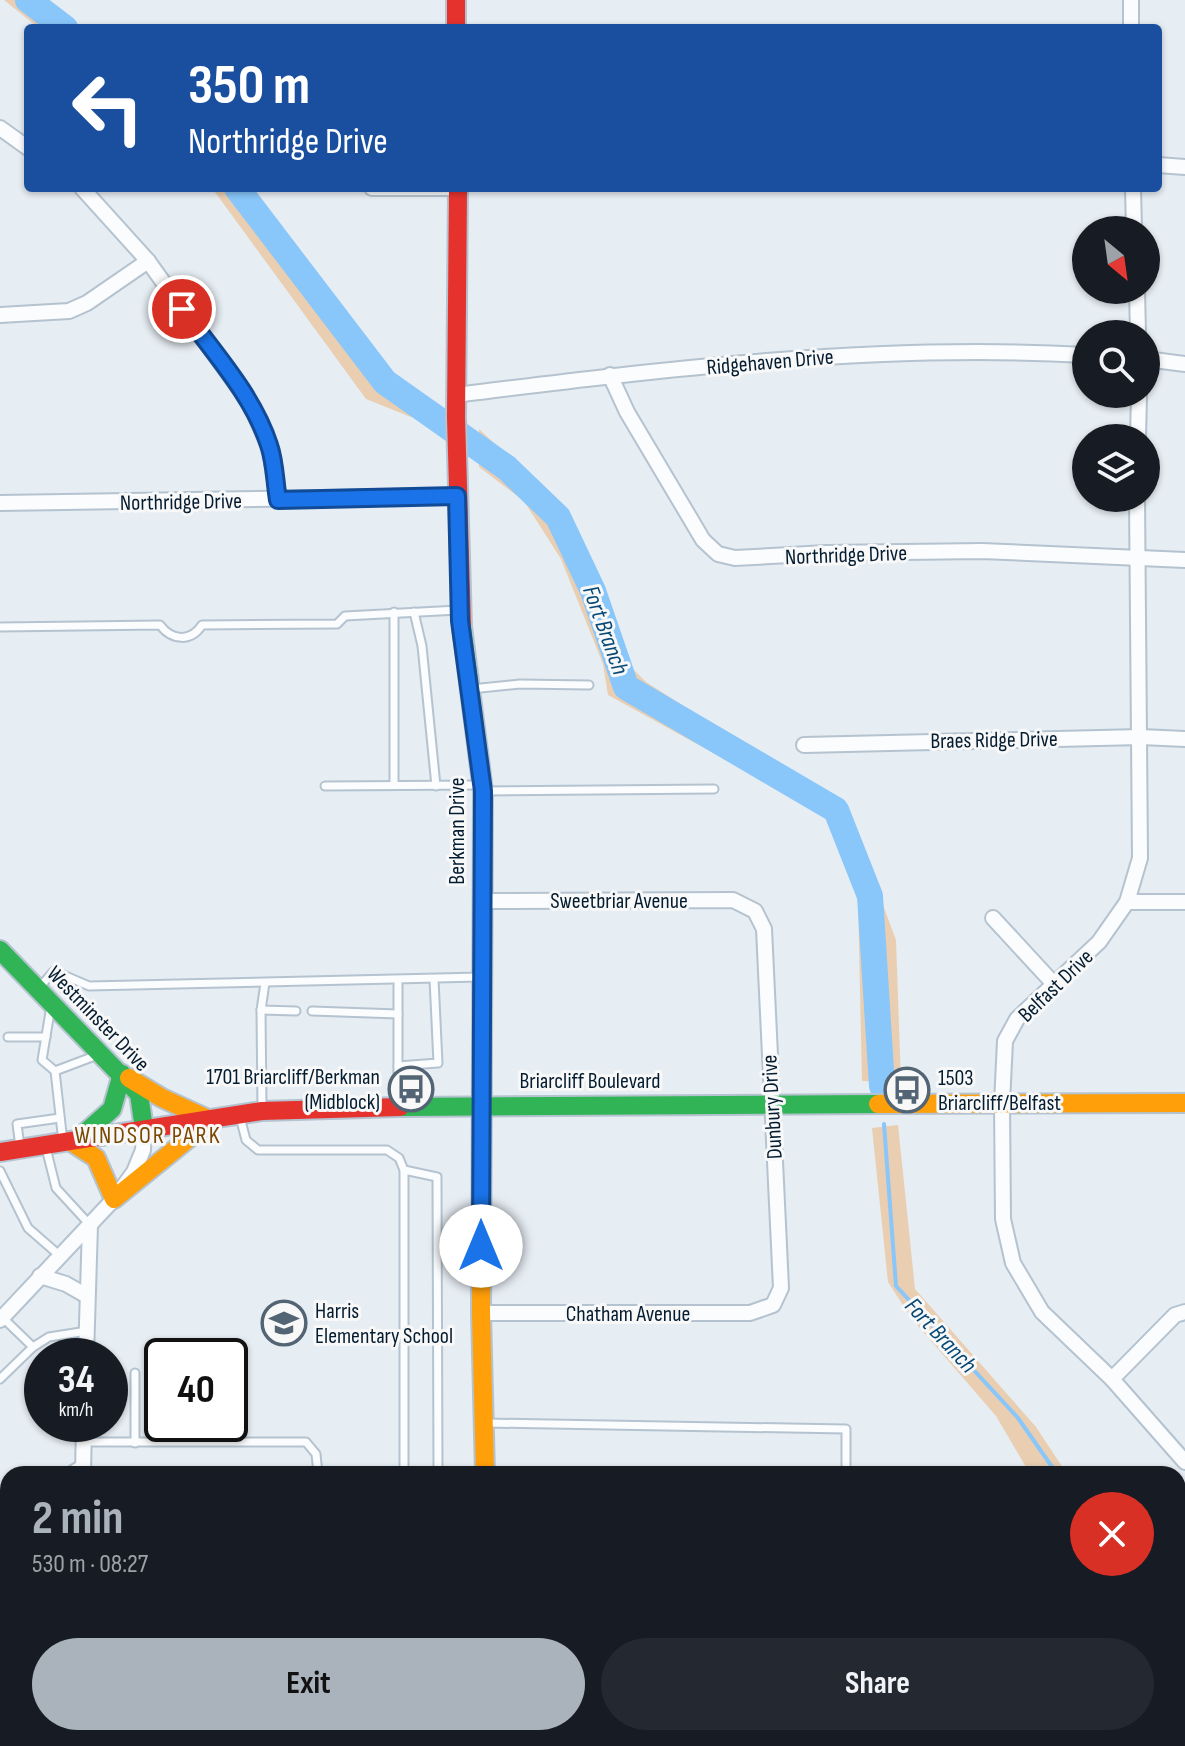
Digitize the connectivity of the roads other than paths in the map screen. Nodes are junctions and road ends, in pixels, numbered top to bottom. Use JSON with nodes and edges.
{"nodes":[{"id":1,"x":456,"y":0,"type":"edge"},
{"id":2,"x":1131,"y":0,"type":"edge"},
{"id":3,"x":456,"y":24,"type":"edge"},
{"id":4,"x":1131,"y":24,"type":"edge"},
{"id":5,"x":0,"y":128,"type":"edge"},
{"id":6,"x":24,"y":145,"type":"edge"},
{"id":7,"x":1162,"y":165,"type":"edge"},
{"id":8,"x":1185,"y":167,"type":"edge"},
{"id":9,"x":86,"y":192,"type":"edge"},
{"id":10,"x":458,"y":192,"type":"edge"},
{"id":11,"x":1133,"y":192,"type":"edge"},
{"id":12,"x":1134,"y":216,"type":"edge"},
{"id":13,"x":148,"y":261,"type":"junction"},
{"id":14,"x":0,"y":315,"type":"edge"},
{"id":15,"x":1072,"y":355,"type":"edge"},
{"id":16,"x":1160,"y":361,"type":"edge"},
{"id":17,"x":1185,"y":364,"type":"edge"},
{"id":18,"x":610,"y":375,"type":"junction"},
{"id":19,"x":456,"y":395,"type":"junction"},
{"id":20,"x":457,"y":496,"type":"junction"},
{"id":21,"x":278,"y":500,"type":"junction"},
{"id":22,"x":0,"y":503,"type":"edge"},
{"id":23,"x":1137,"y":512,"type":"edge"},
{"id":24,"x":1136,"y":557,"type":"junction"},
{"id":25,"x":1185,"y":560,"type":"edge"},
{"id":26,"x":460,"y":610,"type":"junction"},
{"id":27,"x":394,"y":612,"type":"junction"},
{"id":28,"x":414,"y":612,"type":"junction"},
{"id":29,"x":0,"y":627,"type":"edge"},
{"id":30,"x":589,"y":685,"type":"dead end"},
{"id":31,"x":468,"y":689,"type":"junction"},
{"id":32,"x":1141,"y":737,"type":"junction"},
{"id":33,"x":1185,"y":739,"type":"edge"},
{"id":34,"x":804,"y":745,"type":"dead end"},
{"id":35,"x":394,"y":785,"type":"junction"},
{"id":36,"x":325,"y":786,"type":"dead end"},
{"id":37,"x":436,"y":786,"type":"junction"},
{"id":38,"x":483,"y":788,"type":"junction"},
{"id":39,"x":714,"y":789,"type":"dead end"},
{"id":40,"x":481,"y":901,"type":"junction"},
{"id":41,"x":1127,"y":902,"type":"junction"},
{"id":42,"x":1185,"y":902,"type":"edge"},
{"id":43,"x":755,"y":911,"type":"joint"},
{"id":44,"x":993,"y":918,"type":"dead end"},
{"id":45,"x":0,"y":950,"type":"edge"},
{"id":46,"x":482,"y":977,"type":"junction"},
{"id":47,"x":434,"y":979,"type":"junction"},
{"id":48,"x":398,"y":980,"type":"junction"},
{"id":49,"x":265,"y":983,"type":"junction"},
{"id":50,"x":1053,"y":983,"type":"junction"},
{"id":51,"x":45,"y":995,"type":"junction"},
{"id":52,"x":261,"y":1010,"type":"junction"},
{"id":53,"x":296,"y":1011,"type":"dead end"},
{"id":54,"x":312,"y":1011,"type":"dead end"},
{"id":55,"x":398,"y":1014,"type":"junction"},
{"id":56,"x":8,"y":1037,"type":"dead end"},
{"id":57,"x":46,"y":1037,"type":"junction"},
{"id":58,"x":102,"y":1053,"type":"junction"},
{"id":59,"x":398,"y":1066,"type":"junction"},
{"id":60,"x":55,"y":1071,"type":"junction"},
{"id":61,"x":122,"y":1074,"type":"junction"},
{"id":62,"x":1002,"y":1103,"type":"junction"},
{"id":63,"x":1185,"y":1103,"type":"edge"},
{"id":64,"x":771,"y":1104,"type":"junction"},
{"id":65,"x":482,"y":1105,"type":"junction"},
{"id":66,"x":398,"y":1106,"type":"junction"},
{"id":67,"x":262,"y":1111,"type":"junction"},
{"id":68,"x":240,"y":1115,"type":"junction"},
{"id":69,"x":60,"y":1118,"type":"junction"},
{"id":70,"x":211,"y":1120,"type":"junction"},
{"id":71,"x":144,"y":1129,"type":"junction"},
{"id":72,"x":61,"y":1144,"type":"junction"},
{"id":73,"x":20,"y":1149,"type":"junction"},
{"id":74,"x":0,"y":1152,"type":"edge"},
{"id":75,"x":404,"y":1170,"type":"junction"},
{"id":76,"x":0,"y":1171,"type":"edge"},
{"id":77,"x":114,"y":1199,"type":"junction"},
{"id":78,"x":90,"y":1225,"type":"junction"},
{"id":79,"x":59,"y":1255,"type":"junction"},
{"id":80,"x":40,"y":1276,"type":"junction"},
{"id":81,"x":87,"y":1296,"type":"junction"},
{"id":82,"x":773,"y":1305,"type":"joint"},
{"id":83,"x":1185,"y":1312,"type":"edge"},
{"id":84,"x":481,"y":1313,"type":"junction"},
{"id":85,"x":1,"y":1318,"type":"edge"},
{"id":86,"x":87,"y":1331,"type":"junction"},
{"id":87,"x":47,"y":1338,"type":"edge"},
{"id":88,"x":87,"y":1338,"type":"edge"},
{"id":89,"x":24,"y":1339,"type":"edge"},
{"id":90,"x":24,"y":1356,"type":"edge"},
{"id":91,"x":135,"y":1373,"type":"dead end"},
{"id":92,"x":0,"y":1379,"type":"edge"},
{"id":93,"x":1112,"y":1379,"type":"junction"},
{"id":94,"x":483,"y":1423,"type":"junction"},
{"id":95,"x":84,"y":1442,"type":"joint"},
{"id":96,"x":135,"y":1443,"type":"junction"},
{"id":97,"x":1185,"y":1462,"type":"edge"},
{"id":98,"x":83,"y":1466,"type":"edge"},
{"id":99,"x":317,"y":1466,"type":"edge"},
{"id":100,"x":404,"y":1466,"type":"edge"},
{"id":101,"x":438,"y":1466,"type":"edge"},
{"id":102,"x":485,"y":1466,"type":"edge"},
{"id":103,"x":846,"y":1466,"type":"edge"}],
"edges":[{"from":1,"to":3,"type":"street"},
{"from":2,"to":4,"type":"street"},
{"from":5,"to":6,"type":"street"},
{"from":7,"to":8,"type":"street"},
{"from":9,"to":13,"type":"street"},
{"from":10,"to":19,"type":"street","name":"Berkman Drive"},
{"from":11,"to":12,"type":"street"},
{"from":13,"to":14,"type":"street"},
{"from":13,"to":21,"type":"street"},
{"from":15,"to":18,"type":"street","name":"Ridgehaven Drive"},
{"from":16,"to":17,"type":"street"},
{"from":18,"to":19,"type":"street","name":"Ridgehaven Drive"},
{"from":18,"to":24,"type":"street","name":"Northridge Drive"},
{"from":19,"to":20,"type":"street","name":"Berkman Drive"},
{"from":20,"to":21,"type":"street","name":"Northridge Drive"},
{"from":20,"to":26,"type":"street","name":"Berkman Drive"},
{"from":21,"to":22,"type":"street","name":"Northridge Drive"},
{"from":23,"to":24,"type":"street","name":"Belfast Drive"},
{"from":24,"to":25,"type":"street","name":"Northridge Drive"},
{"from":24,"to":32,"type":"street","name":"Belfast Drive"},
{"from":26,"to":28,"type":"lane"},
{"from":26,"to":31,"type":"street","name":"Berkman Drive"},
{"from":27,"to":28,"type":"lane"},
{"from":27,"to":29,"type":"lane"},
{"from":27,"to":35,"type":"lane"},
{"from":28,"to":37,"type":"lane"},
{"from":30,"to":31,"type":"lane"},
{"from":31,"to":38,"type":"street","name":"Berkman Drive"},
{"from":32,"to":33,"type":"street","name":"Braes Ridge Drive"},
{"from":32,"to":34,"type":"street","name":"Braes Ridge Drive"},
{"from":32,"to":41,"type":"street","name":"Belfast Drive"},
{"from":35,"to":36,"type":"lane"},
{"from":35,"to":37,"type":"lane"},
{"from":37,"to":38,"type":"lane"},
{"from":38,"to":39,"type":"lane"},
{"from":38,"to":40,"type":"street","name":"Berkman Drive"},
{"from":40,"to":43,"type":"street","name":"Sweetbriar Avenue"},
{"from":40,"to":46,"type":"street","name":"Berkman Drive"},
{"from":41,"to":42,"type":"street"},
{"from":41,"to":50,"type":"street","name":"Belfast Drive"},
{"from":43,"to":64,"type":"street","name":"Dunbury Drive"},
{"from":44,"to":50,"type":"street"},
{"from":45,"to":51,"type":"street","name":"Westminster Drive"},
{"from":46,"to":47,"type":"lane"},
{"from":46,"to":65,"type":"street","name":"Berkman Drive"},
{"from":47,"to":48,"type":"lane"},
{"from":47,"to":59,"type":"lane"},
{"from":48,"to":49,"type":"lane"},
{"from":48,"to":55,"type":"lane"},
{"from":49,"to":51,"type":"lane"},
{"from":49,"to":52,"type":"lane"},
{"from":50,"to":62,"type":"street","name":"Belfast Drive"},
{"from":51,"to":57,"type":"lane"},
{"from":51,"to":58,"type":"street","name":"Westminster Drive"},
{"from":52,"to":53,"type":"lane"},
{"from":52,"to":67,"type":"lane"},
{"from":54,"to":55,"type":"lane"},
{"from":55,"to":59,"type":"lane"},
{"from":56,"to":57,"type":"lane"},
{"from":57,"to":60,"type":"lane"},
{"from":58,"to":60,"type":"lane"},
{"from":58,"to":61,"type":"street","name":"Westminster Drive"},
{"from":59,"to":66,"type":"lane"},
{"from":60,"to":69,"type":"lane"},
{"from":61,"to":70,"type":"street"},
{"from":61,"to":71,"type":"street","name":"Westminster Drive"},
{"from":61,"to":72,"type":"street"},
{"from":62,"to":63,"type":"street","name":"Briarcliff Boulevard"},
{"from":62,"to":64,"type":"street","name":"Briarcliff Boulevard"},
{"from":62,"to":93,"type":"street","name":"Belfast Drive"},
{"from":64,"to":65,"type":"street","name":"Briarcliff Boulevard"},
{"from":64,"to":82,"type":"street","name":"Dunbury Drive"},
{"from":65,"to":66,"type":"street","name":"Briarcliff Boulevard"},
{"from":65,"to":84,"type":"street","name":"Berkman Drive"},
{"from":66,"to":67,"type":"street","name":"Briarcliff Boulevard"},
{"from":67,"to":68,"type":"street","name":"Briarcliff Boulevard"},
{"from":68,"to":70,"type":"street","name":"Briarcliff Boulevard"},
{"from":68,"to":75,"type":"lane"},
{"from":69,"to":72,"type":"lane"},
{"from":69,"to":73,"type":"lane"},
{"from":70,"to":71,"type":"street","name":"Briarcliff Boulevard"},
{"from":70,"to":77,"type":"street"},
{"from":71,"to":72,"type":"street","name":"Briarcliff Boulevard"},
{"from":71,"to":77,"type":"street"},
{"from":72,"to":73,"type":"street","name":"Briarcliff Boulevard"},
{"from":72,"to":77,"type":"street"},
{"from":72,"to":78,"type":"lane"},
{"from":73,"to":74,"type":"street","name":"Briarcliff Boulevard"},
{"from":75,"to":100,"type":"lane"},
{"from":75,"to":101,"type":"lane"},
{"from":76,"to":79,"type":"lane"},
{"from":77,"to":78,"type":"street"},
{"from":78,"to":79,"type":"street"},
{"from":78,"to":81,"type":"street"},
{"from":79,"to":80,"type":"street"},
{"from":80,"to":81,"type":"street"},
{"from":80,"to":85,"type":"street"},
{"from":81,"to":86,"type":"street"},
{"from":82,"to":84,"type":"street","name":"Chatham Avenue"},
{"from":83,"to":93,"type":"street"},
{"from":84,"to":94,"type":"street","name":"Berkman Drive"},
{"from":85,"to":89,"type":"lane"},
{"from":86,"to":87,"type":"lane"},
{"from":86,"to":88,"type":"street"},
{"from":90,"to":92,"type":"lane"},
{"from":91,"to":96,"type":"lane"},
{"from":93,"to":97,"type":"street","name":"Belfast Drive"},
{"from":94,"to":102,"type":"street","name":"Berkman Drive"},
{"from":94,"to":103,"type":"lane"},
{"from":95,"to":96,"type":"lane"},
{"from":95,"to":98,"type":"street"},
{"from":96,"to":99,"type":"lane"}]}
